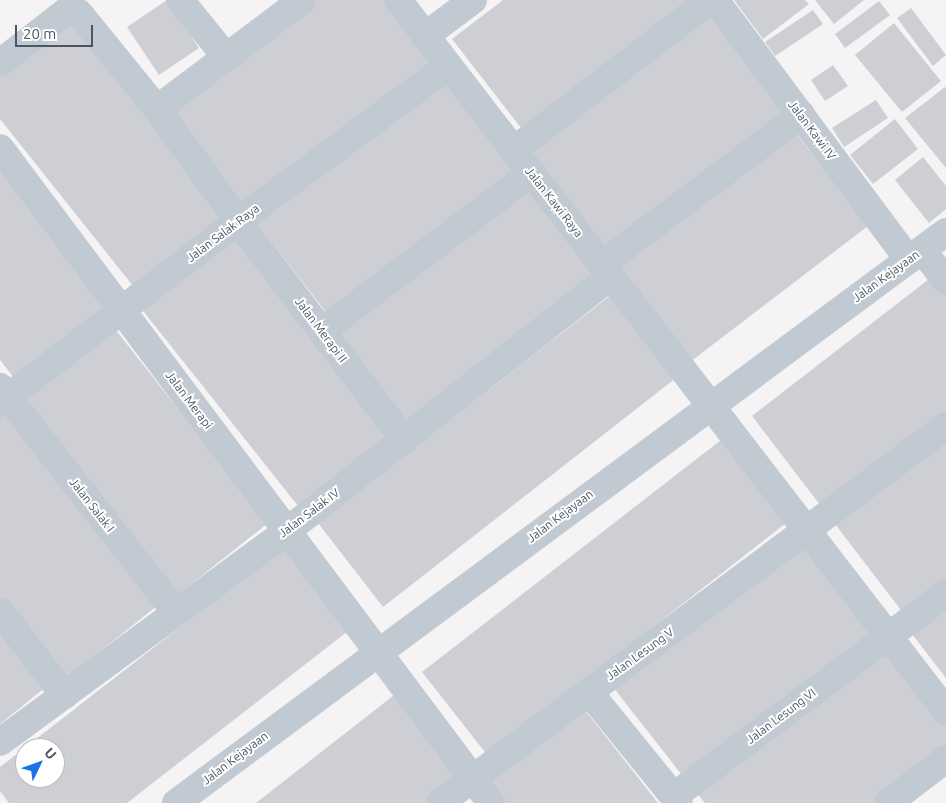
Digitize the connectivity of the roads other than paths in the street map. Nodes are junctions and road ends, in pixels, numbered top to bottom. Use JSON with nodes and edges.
{"nodes":[{"id":1,"x":180,"y":0,"type":"edge"},
{"id":2,"x":302,"y":0,"type":"edge"},
{"id":3,"x":398,"y":0,"type":"edge"},
{"id":4,"x":473,"y":0,"type":"edge"},
{"id":5,"x":710,"y":0,"type":"edge"},
{"id":6,"x":715,"y":0,"type":"edge"},
{"id":7,"x":425,"y":36,"type":"junction"},
{"id":8,"x":226,"y":58,"type":"junction"},
{"id":9,"x":0,"y":63,"type":"edge"},
{"id":10,"x":448,"y":66,"type":"junction"},
{"id":11,"x":157,"y":109,"type":"junction"},
{"id":12,"x":801,"y":115,"type":"junction"},
{"id":13,"x":0,"y":148,"type":"edge"},
{"id":14,"x":514,"y":150,"type":"junction"},
{"id":15,"x":532,"y":173,"type":"junction"},
{"id":16,"x":238,"y":221,"type":"junction"},
{"id":17,"x":946,"y":232,"type":"edge"},
{"id":18,"x":915,"y":255,"type":"junction"},
{"id":19,"x":607,"y":270,"type":"junction"},
{"id":20,"x":946,"y":281,"type":"edge"},
{"id":21,"x":121,"y":310,"type":"junction"},
{"id":22,"x":322,"y":331,"type":"junction"},
{"id":23,"x":3,"y":396,"type":"edge"},
{"id":24,"x":711,"y":405,"type":"junction"},
{"id":25,"x":946,"y":426,"type":"edge"},
{"id":26,"x":404,"y":440,"type":"junction"},
{"id":27,"x":287,"y":531,"type":"junction"},
{"id":28,"x":808,"y":532,"type":"junction"},
{"id":29,"x":946,"y":593,"type":"edge"},
{"id":30,"x":0,"y":611,"type":"edge"},
{"id":31,"x":176,"y":612,"type":"junction"},
{"id":32,"x":889,"y":636,"type":"junction"},
{"id":33,"x":377,"y":652,"type":"junction"},
{"id":34,"x":589,"y":692,"type":"junction"},
{"id":35,"x":64,"y":694,"type":"junction"},
{"id":36,"x":946,"y":711,"type":"edge"},
{"id":37,"x":0,"y":742,"type":"edge"},
{"id":38,"x":946,"y":759,"type":"edge"},
{"id":39,"x":473,"y":778,"type":"junction"},
{"id":40,"x":677,"y":799,"type":"edge"},
{"id":41,"x":176,"y":803,"type":"edge"},
{"id":42,"x":440,"y":803,"type":"edge"},
{"id":43,"x":491,"y":803,"type":"edge"},
{"id":44,"x":888,"y":803,"type":"edge"}],
"edges":[{"from":1,"to":8,"type":"street"},
{"from":2,"to":8,"type":"street"},
{"from":3,"to":7,"type":"street","name":"Jalan Kawi Raya"},
{"from":4,"to":7,"type":"street"},
{"from":5,"to":14,"type":"street"},
{"from":6,"to":12,"type":"street","name":"Jalan Kawi IV"},
{"from":7,"to":10,"type":"street","name":"Jalan Kawi Raya"},
{"from":8,"to":11,"type":"street"},
{"from":9,"to":11,"type":"street","name":"Jalan Merapi II"},
{"from":10,"to":14,"type":"street","name":"Jalan Kawi Raya"},
{"from":10,"to":16,"type":"street","name":"Jalan Salak Raya"},
{"from":11,"to":16,"type":"street","name":"Jalan Merapi II"},
{"from":12,"to":18,"type":"street","name":"Jalan Kawi IV"},
{"from":12,"to":19,"type":"street","name":"Jalan Salak IV"},
{"from":13,"to":21,"type":"street","name":"Jalan Merapi"},
{"from":14,"to":15,"type":"street","name":"Jalan Kawi Raya"},
{"from":15,"to":19,"type":"street","name":"Jalan Kawi Raya"},
{"from":15,"to":22,"type":"street"},
{"from":16,"to":21,"type":"street","name":"Jalan Salak Raya"},
{"from":16,"to":22,"type":"street","name":"Jalan Merapi II"},
{"from":17,"to":18,"type":"street","name":"Jalan Kejayaan"},
{"from":18,"to":20,"type":"street","name":"Jalan Kawi IV"},
{"from":18,"to":24,"type":"street","name":"Jalan Kejayaan"},
{"from":19,"to":24,"type":"street","name":"Jalan Kawi Raya"},
{"from":19,"to":26,"type":"street","name":"Jalan Salak IV"},
{"from":21,"to":23,"type":"street","name":"Jalan Salak Raya"},
{"from":21,"to":27,"type":"street","name":"Jalan Merapi"},
{"from":22,"to":26,"type":"street","name":"Jalan Merapi II"},
{"from":23,"to":31,"type":"street","name":"Jalan Salak I"},
{"from":24,"to":28,"type":"street","name":"Jalan Kawi Raya"},
{"from":24,"to":33,"type":"street","name":"Jalan Kejayaan"},
{"from":25,"to":28,"type":"street","name":"Jalan Lesung V"},
{"from":26,"to":27,"type":"street","name":"Jalan Salak IV"},
{"from":27,"to":31,"type":"street","name":"Jalan Salak IV"},
{"from":27,"to":33,"type":"street","name":"Jalan Merapi"},
{"from":28,"to":32,"type":"street","name":"Jalan Kawi Raya"},
{"from":28,"to":34,"type":"street","name":"Jalan Lesung V"},
{"from":29,"to":32,"type":"street","name":"Jalan Lesung VI"},
{"from":30,"to":35,"type":"street"},
{"from":31,"to":35,"type":"street","name":"Jalan Salak IV"},
{"from":32,"to":36,"type":"street","name":"Jalan Kawi Raya"},
{"from":32,"to":40,"type":"street","name":"Jalan Lesung VI"},
{"from":33,"to":39,"type":"street","name":"Jalan Merapi"},
{"from":33,"to":41,"type":"street","name":"Jalan Kejayaan"},
{"from":34,"to":39,"type":"street","name":"Jalan Lesung V"},
{"from":34,"to":40,"type":"street"},
{"from":35,"to":37,"type":"street","name":"Jalan Salak IV"},
{"from":38,"to":44,"type":"street"},
{"from":39,"to":42,"type":"street","name":"Jalan Lesung V"},
{"from":39,"to":43,"type":"street","name":"Jalan Merapi"}]}
